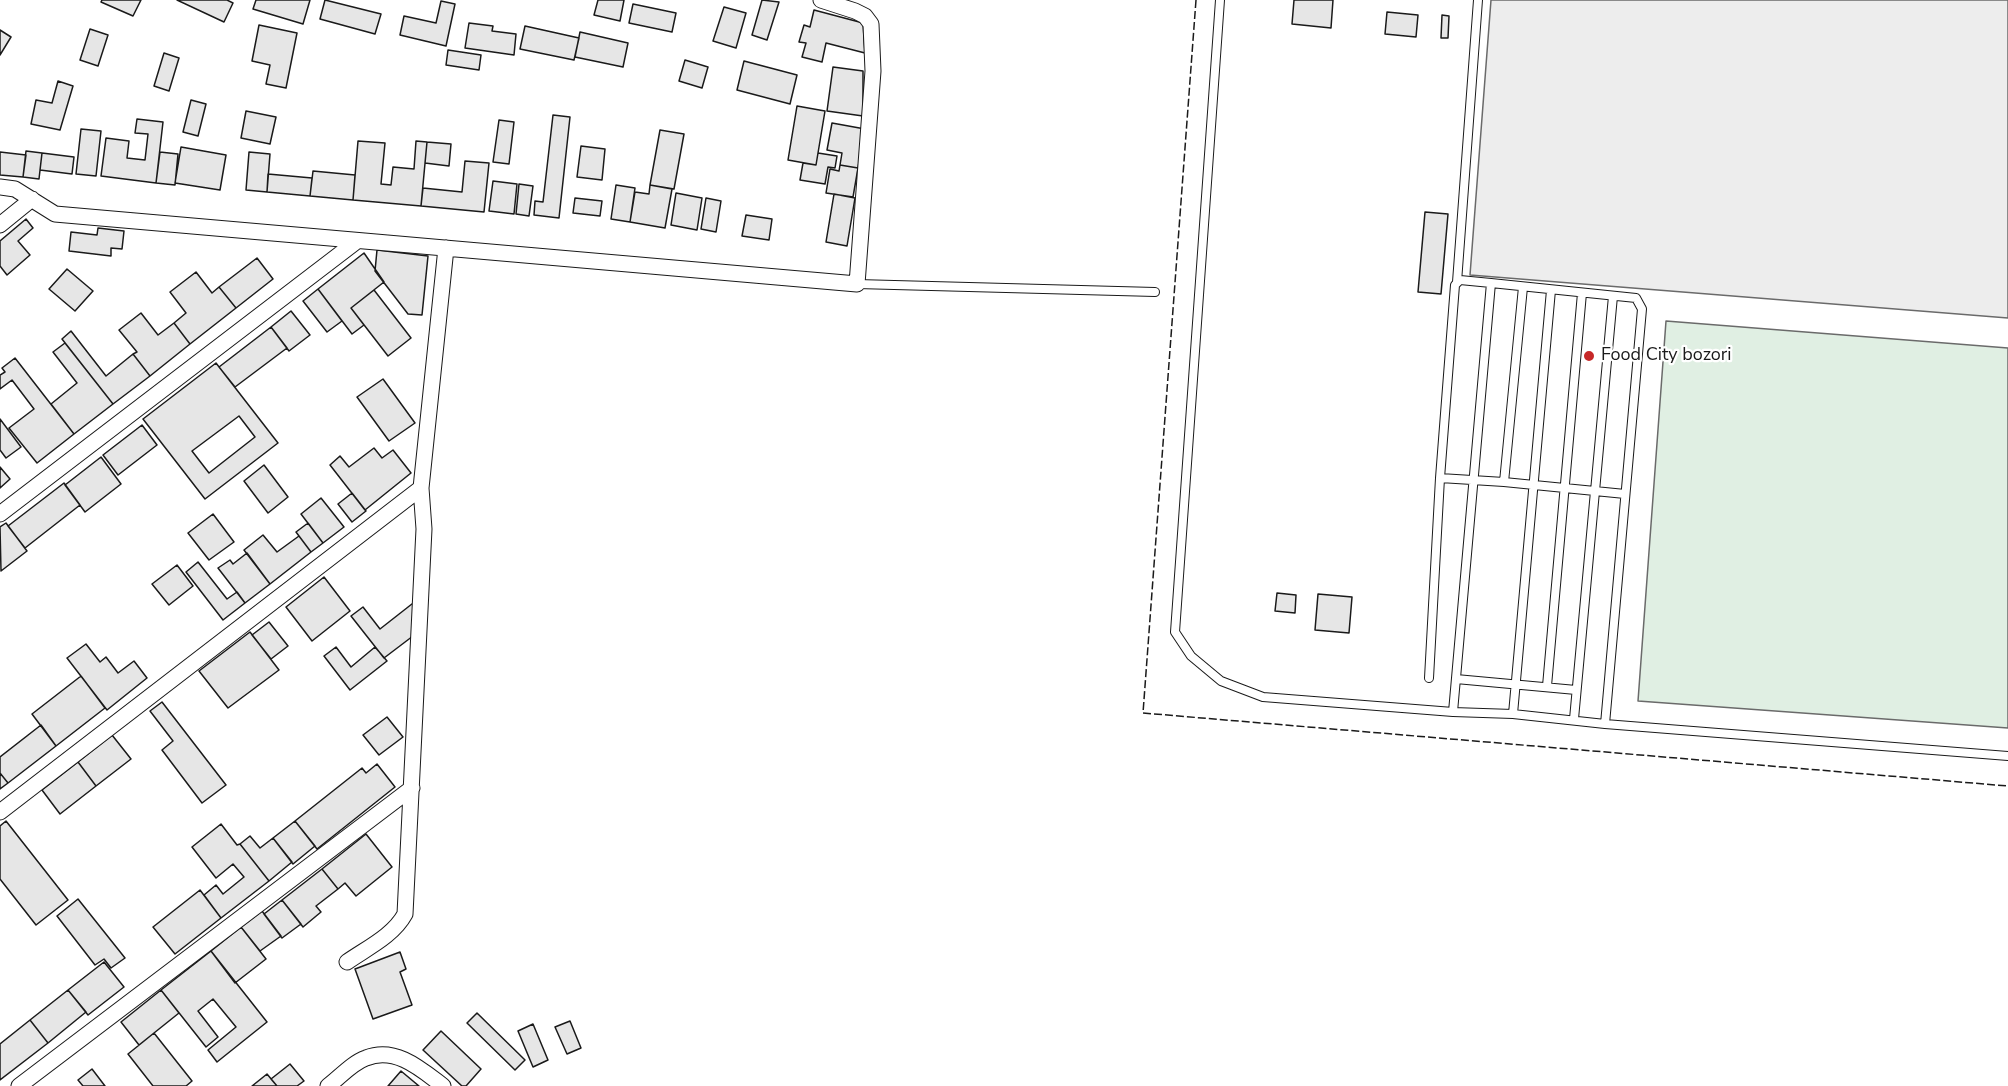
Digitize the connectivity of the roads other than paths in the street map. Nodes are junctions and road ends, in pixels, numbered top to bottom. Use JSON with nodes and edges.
{"nodes":[{"id":1,"x":821,"y":0,"type":"edge"},
{"id":2,"x":1220,"y":0,"type":"edge"},
{"id":3,"x":1478,"y":0,"type":"edge"},
{"id":4,"x":0,"y":187,"type":"edge"},
{"id":5,"x":32,"y":199,"type":"junction"},
{"id":6,"x":0,"y":225,"type":"edge"},
{"id":7,"x":357,"y":241,"type":"junction"},
{"id":8,"x":446,"y":248,"type":"junction"},
{"id":9,"x":1457,"y":282,"type":"junction"},
{"id":10,"x":1491,"y":283,"type":"junction"},
{"id":11,"x":857,"y":284,"type":"junction"},
{"id":12,"x":1523,"y":288,"type":"junction"},
{"id":13,"x":1551,"y":290,"type":"junction"},
{"id":14,"x":1155,"y":292,"type":"dead end"},
{"id":15,"x":1582,"y":293,"type":"junction"},
{"id":16,"x":1613,"y":296,"type":"junction"},
{"id":17,"x":1440,"y":478,"type":"junction"},
{"id":18,"x":1473,"y":480,"type":"junction"},
{"id":19,"x":1504,"y":482,"type":"junction"},
{"id":20,"x":1533,"y":485,"type":"junction"},
{"id":21,"x":421,"y":488,"type":"junction"},
{"id":22,"x":1565,"y":488,"type":"junction"},
{"id":23,"x":1595,"y":491,"type":"junction"},
{"id":24,"x":1625,"y":494,"type":"junction"},
{"id":25,"x":0,"y":514,"type":"edge"},
{"id":26,"x":1429,"y":678,"type":"dead end"},
{"id":27,"x":1456,"y":679,"type":"junction"},
{"id":28,"x":1514,"y":685,"type":"junction"},
{"id":29,"x":1547,"y":686,"type":"junction"},
{"id":30,"x":1576,"y":690,"type":"junction"},
{"id":31,"x":1453,"y":712,"type":"junction"},
{"id":32,"x":1512,"y":714,"type":"junction"},
{"id":33,"x":1574,"y":719,"type":"junction"},
{"id":34,"x":1605,"y":724,"type":"junction"},
{"id":35,"x":2008,"y":756,"type":"edge"},
{"id":36,"x":412,"y":788,"type":"junction"},
{"id":37,"x":0,"y":812,"type":"edge"},
{"id":38,"x":347,"y":962,"type":"dead end"},
{"id":39,"x":19,"y":1086,"type":"edge"},
{"id":40,"x":328,"y":1086,"type":"edge"},
{"id":41,"x":443,"y":1086,"type":"edge"}],
"edges":[{"from":1,"to":11,"type":"street"},
{"from":2,"to":31,"type":"lane"},
{"from":3,"to":9,"type":"lane"},
{"from":4,"to":5,"type":"street"},
{"from":5,"to":6,"type":"street"},
{"from":5,"to":7,"type":"street"},
{"from":7,"to":8,"type":"street"},
{"from":7,"to":25,"type":"street"},
{"from":8,"to":11,"type":"street"},
{"from":8,"to":21,"type":"street"},
{"from":9,"to":10,"type":"lane"},
{"from":9,"to":17,"type":"lane"},
{"from":10,"to":12,"type":"lane"},
{"from":10,"to":18,"type":"lane"},
{"from":11,"to":14,"type":"lane"},
{"from":12,"to":13,"type":"lane"},
{"from":12,"to":19,"type":"lane"},
{"from":13,"to":15,"type":"lane"},
{"from":13,"to":20,"type":"lane"},
{"from":15,"to":16,"type":"lane"},
{"from":15,"to":22,"type":"lane"},
{"from":16,"to":23,"type":"lane"},
{"from":16,"to":24,"type":"lane"},
{"from":17,"to":18,"type":"lane"},
{"from":17,"to":26,"type":"lane"},
{"from":18,"to":19,"type":"lane"},
{"from":18,"to":27,"type":"lane"},
{"from":19,"to":20,"type":"lane"},
{"from":20,"to":22,"type":"lane"},
{"from":20,"to":28,"type":"lane"},
{"from":21,"to":36,"type":"street"},
{"from":21,"to":37,"type":"street"},
{"from":22,"to":23,"type":"lane"},
{"from":22,"to":29,"type":"lane"},
{"from":23,"to":24,"type":"lane"},
{"from":23,"to":30,"type":"lane"},
{"from":24,"to":34,"type":"lane"},
{"from":27,"to":28,"type":"lane"},
{"from":27,"to":31,"type":"lane"},
{"from":28,"to":29,"type":"lane"},
{"from":28,"to":32,"type":"lane"},
{"from":29,"to":30,"type":"lane"},
{"from":30,"to":33,"type":"lane"},
{"from":31,"to":32,"type":"lane"},
{"from":32,"to":33,"type":"lane"},
{"from":33,"to":34,"type":"lane"},
{"from":34,"to":35,"type":"lane"},
{"from":36,"to":38,"type":"street"},
{"from":36,"to":39,"type":"street"},
{"from":40,"to":41,"type":"street"}]}
